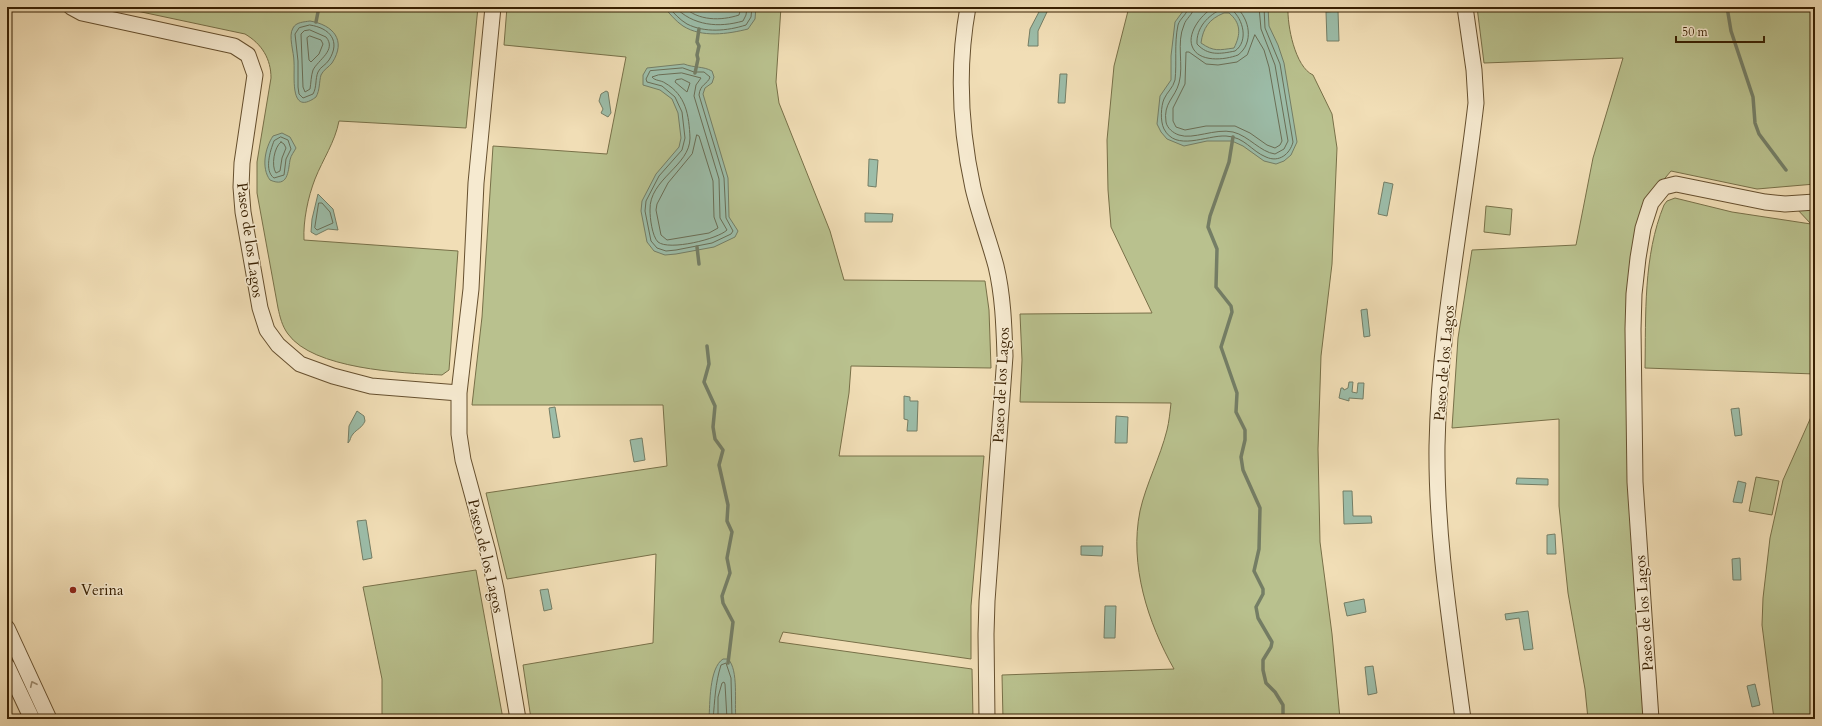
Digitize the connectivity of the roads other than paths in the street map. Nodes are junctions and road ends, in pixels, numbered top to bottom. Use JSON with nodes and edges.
{"nodes":[{"id":1,"x":71,"y":7,"type":"edge"},
{"id":2,"x":493,"y":7,"type":"edge"},
{"id":3,"x":968,"y":7,"type":"edge"},
{"id":4,"x":1465,"y":7,"type":"edge"},
{"id":5,"x":1815,"y":202,"type":"edge"},
{"id":6,"x":459,"y":393,"type":"junction"},
{"id":7,"x":7,"y":628,"type":"edge"},
{"id":8,"x":7,"y":666,"type":"edge"},
{"id":9,"x":32,"y":719,"type":"edge"},
{"id":10,"x":49,"y":719,"type":"edge"},
{"id":11,"x":518,"y":719,"type":"edge"},
{"id":12,"x":988,"y":719,"type":"edge"},
{"id":13,"x":1463,"y":719,"type":"edge"},
{"id":14,"x":1651,"y":719,"type":"edge"}],
"edges":[{"from":1,"to":6,"type":"street","name":"Paseo de los Lagos"},
{"from":2,"to":6,"type":"street","name":"Paseo de los Lagos"},
{"from":3,"to":12,"type":"street","name":"Paseo de los Lagos"},
{"from":4,"to":13,"type":"street","name":"Paseo de los Lagos"},
{"from":5,"to":14,"type":"street","name":"Paseo de los Lagos"},
{"from":6,"to":11,"type":"street","name":"Paseo de los Lagos"},
{"from":10,"to":7,"type":"street","one_way":true},
{"from":8,"to":9,"type":"street"}]}
